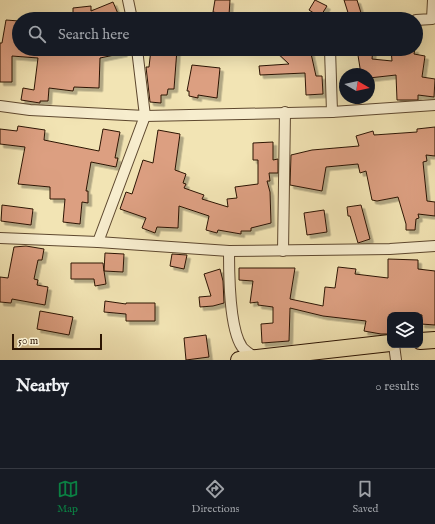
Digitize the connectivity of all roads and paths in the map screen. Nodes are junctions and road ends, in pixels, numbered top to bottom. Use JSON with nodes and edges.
{"nodes":[{"id":1,"x":128,"y":0,"type":"edge"},
{"id":2,"x":433,"y":0,"type":"edge"},
{"id":3,"x":131,"y":12,"type":"edge"},
{"id":4,"x":434,"y":19,"type":"edge"},
{"id":5,"x":423,"y":20,"type":"edge"},
{"id":6,"x":138,"y":56,"type":"edge"},
{"id":7,"x":330,"y":56,"type":"edge"},
{"id":8,"x":435,"y":105,"type":"edge"},
{"id":9,"x":0,"y":106,"type":"edge"},
{"id":10,"x":285,"y":112,"type":"junction"},
{"id":11,"x":332,"y":112,"type":"junction"},
{"id":12,"x":145,"y":116,"type":"junction"},
{"id":13,"x":0,"y":238,"type":"edge"},
{"id":14,"x":98,"y":242,"type":"junction"},
{"id":15,"x":435,"y":246,"type":"edge"},
{"id":16,"x":229,"y":251,"type":"junction"},
{"id":17,"x":283,"y":251,"type":"junction"},
{"id":18,"x":435,"y":340,"type":"edge"},
{"id":19,"x":423,"y":341,"type":"edge"},
{"id":20,"x":387,"y":343,"type":"edge"},
{"id":21,"x":394,"y":348,"type":"edge"},
{"id":22,"x":250,"y":359,"type":"edge"},
{"id":23,"x":396,"y":360,"type":"edge"}],
"edges":[{"from":1,"to":3,"type":"street"},
{"from":2,"to":4,"type":"street"},
{"from":4,"to":5,"type":"street"},
{"from":6,"to":12,"type":"street"},
{"from":7,"to":11,"type":"street"},
{"from":8,"to":11,"type":"street"},
{"from":9,"to":12,"type":"street"},
{"from":10,"to":11,"type":"street"},
{"from":10,"to":12,"type":"street"},
{"from":10,"to":17,"type":"street"},
{"from":12,"to":14,"type":"street"},
{"from":13,"to":14,"type":"street"},
{"from":14,"to":16,"type":"street"},
{"from":15,"to":17,"type":"street"},
{"from":16,"to":17,"type":"street"},
{"from":16,"to":22,"type":"street"},
{"from":18,"to":19,"type":"highway"},
{"from":20,"to":22,"type":"highway"},
{"from":21,"to":23,"type":"street"}]}
